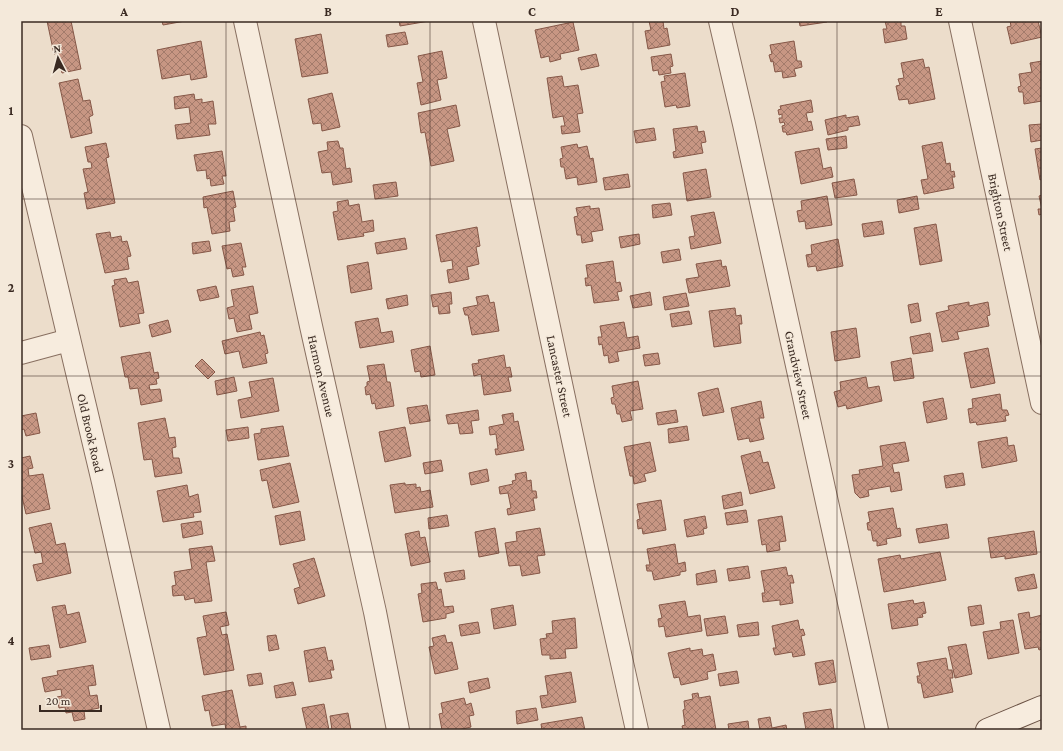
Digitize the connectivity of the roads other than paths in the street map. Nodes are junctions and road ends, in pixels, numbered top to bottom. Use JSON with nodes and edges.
{"nodes":[{"id":1,"x":245,"y":21,"type":"edge"},
{"id":2,"x":484,"y":21,"type":"edge"},
{"id":3,"x":720,"y":21,"type":"edge"},
{"id":4,"x":960,"y":21,"type":"edge"},
{"id":5,"x":21,"y":136,"type":"edge"},
{"id":6,"x":69,"y":340,"type":"junction"},
{"id":7,"x":21,"y":353,"type":"edge"},
{"id":8,"x":1042,"y":402,"type":"edge"},
{"id":9,"x":1042,"y":707,"type":"edge"},
{"id":10,"x":159,"y":730,"type":"edge"},
{"id":11,"x":398,"y":730,"type":"edge"},
{"id":12,"x":637,"y":730,"type":"edge"},
{"id":13,"x":877,"y":730,"type":"edge"},
{"id":14,"x":987,"y":730,"type":"edge"}],
"edges":[{"from":1,"to":11,"type":"street","name":"Harmon Avenue"},
{"from":2,"to":12,"type":"street","name":"Lancaster Street"},
{"from":3,"to":13,"type":"street","name":"Grandview Street"},
{"from":4,"to":8,"type":"street","name":"Brighton Street"},
{"from":5,"to":6,"type":"street","name":"Old Brook Road"},
{"from":6,"to":7,"type":"street"},
{"from":6,"to":10,"type":"street","name":"Old Brook Road"},
{"from":9,"to":14,"type":"street"}]}
